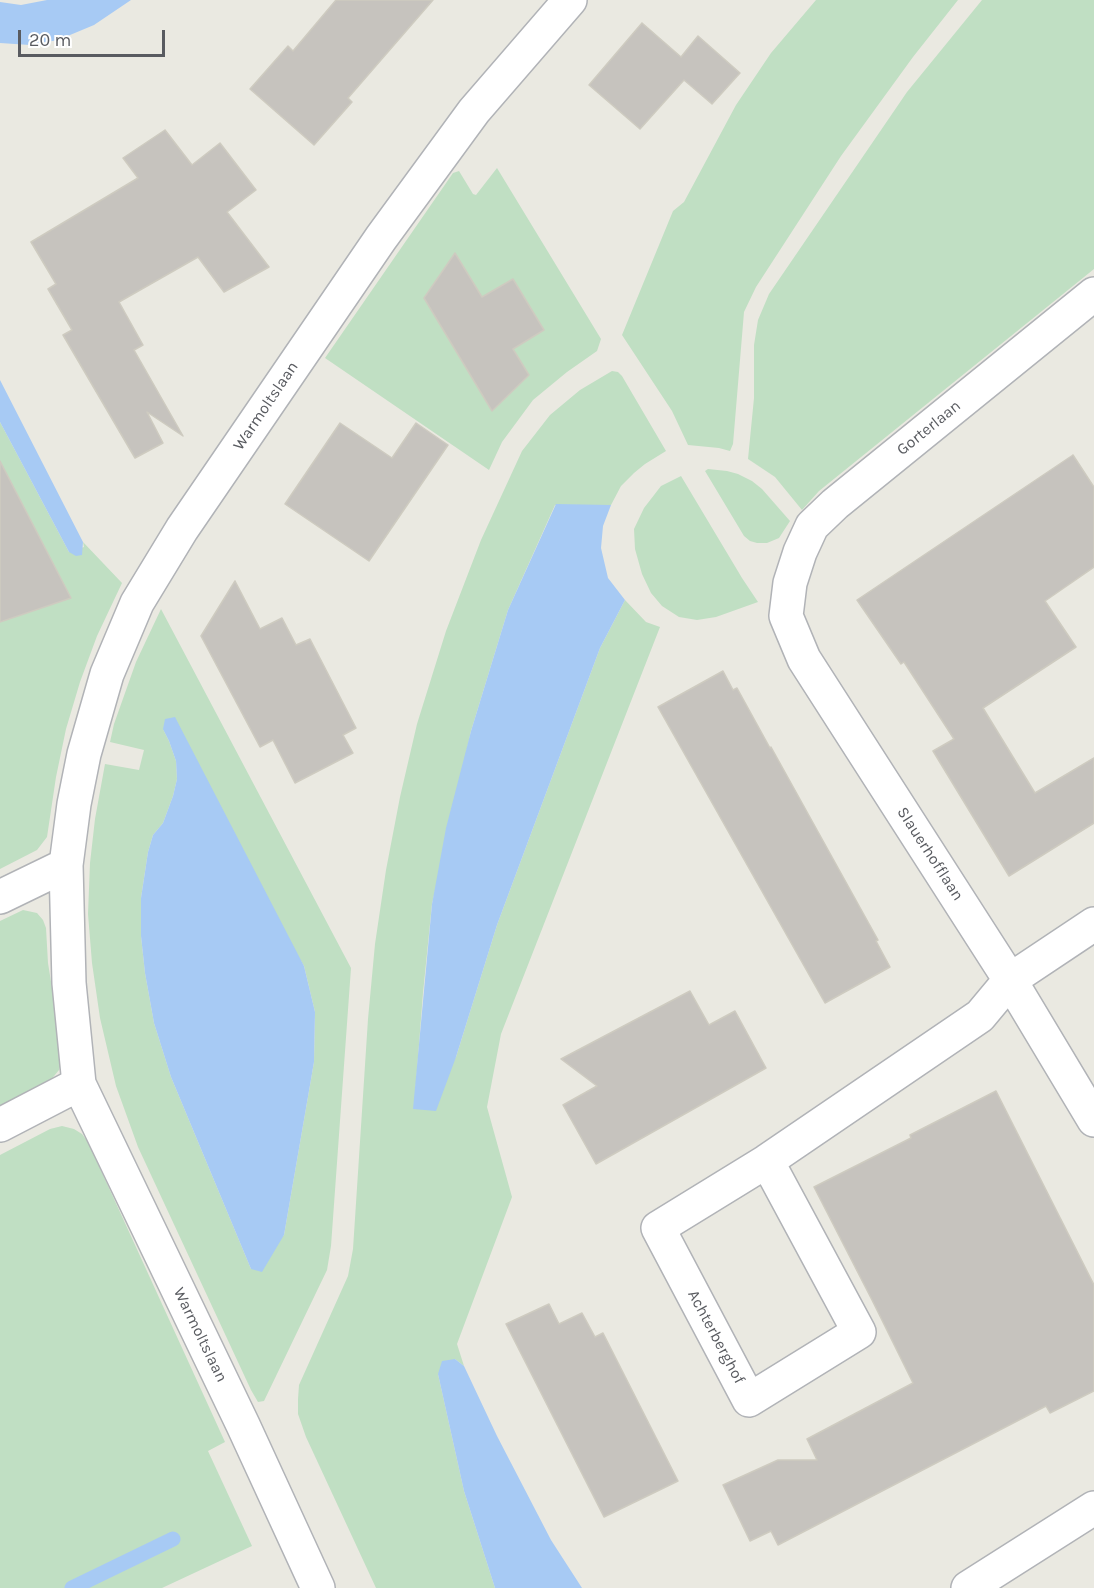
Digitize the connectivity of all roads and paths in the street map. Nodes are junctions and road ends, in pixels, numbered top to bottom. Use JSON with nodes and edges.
{"nodes":[{"id":1,"x":570,"y":0,"type":"edge"},
{"id":2,"x":1094,"y":294,"type":"edge"},
{"id":3,"x":790,"y":583,"type":"joint"},
{"id":4,"x":66,"y":865,"type":"junction"},
{"id":5,"x":0,"y":897,"type":"edge"},
{"id":6,"x":1094,"y":924,"type":"edge"},
{"id":7,"x":1010,"y":980,"type":"junction"},
{"id":8,"x":79,"y":1084,"type":"junction"},
{"id":9,"x":1094,"y":1120,"type":"edge"},
{"id":10,"x":0,"y":1125,"type":"edge"},
{"id":11,"x":767,"y":1161,"type":"junction"},
{"id":12,"x":1094,"y":1508,"type":"edge"},
{"id":13,"x":1010,"y":1577,"type":"edge"},
{"id":14,"x":318,"y":1588,"type":"edge"},
{"id":15,"x":968,"y":1588,"type":"edge"}],
"edges":[{"from":1,"to":4,"type":"street","name":"Warmoltslaan"},
{"from":2,"to":3,"type":"street","name":"Gorterlaan"},
{"from":3,"to":7,"type":"street","name":"Slauerhofflaan"},
{"from":4,"to":5,"type":"street"},
{"from":4,"to":8,"type":"street","name":"Warmoltslaan"},
{"from":6,"to":7,"type":"street","name":"Achterberghof"},
{"from":7,"to":9,"type":"street","name":"Slauerhofflaan"},
{"from":7,"to":11,"type":"street","name":"Achterberghof"},
{"from":8,"to":10,"type":"street"},
{"from":8,"to":14,"type":"street","name":"Warmoltslaan"},
{"from":11,"to":11,"type":"street","name":"Achterberghof"},
{"from":12,"to":13,"type":"street"},
{"from":13,"to":15,"type":"street"}]}
